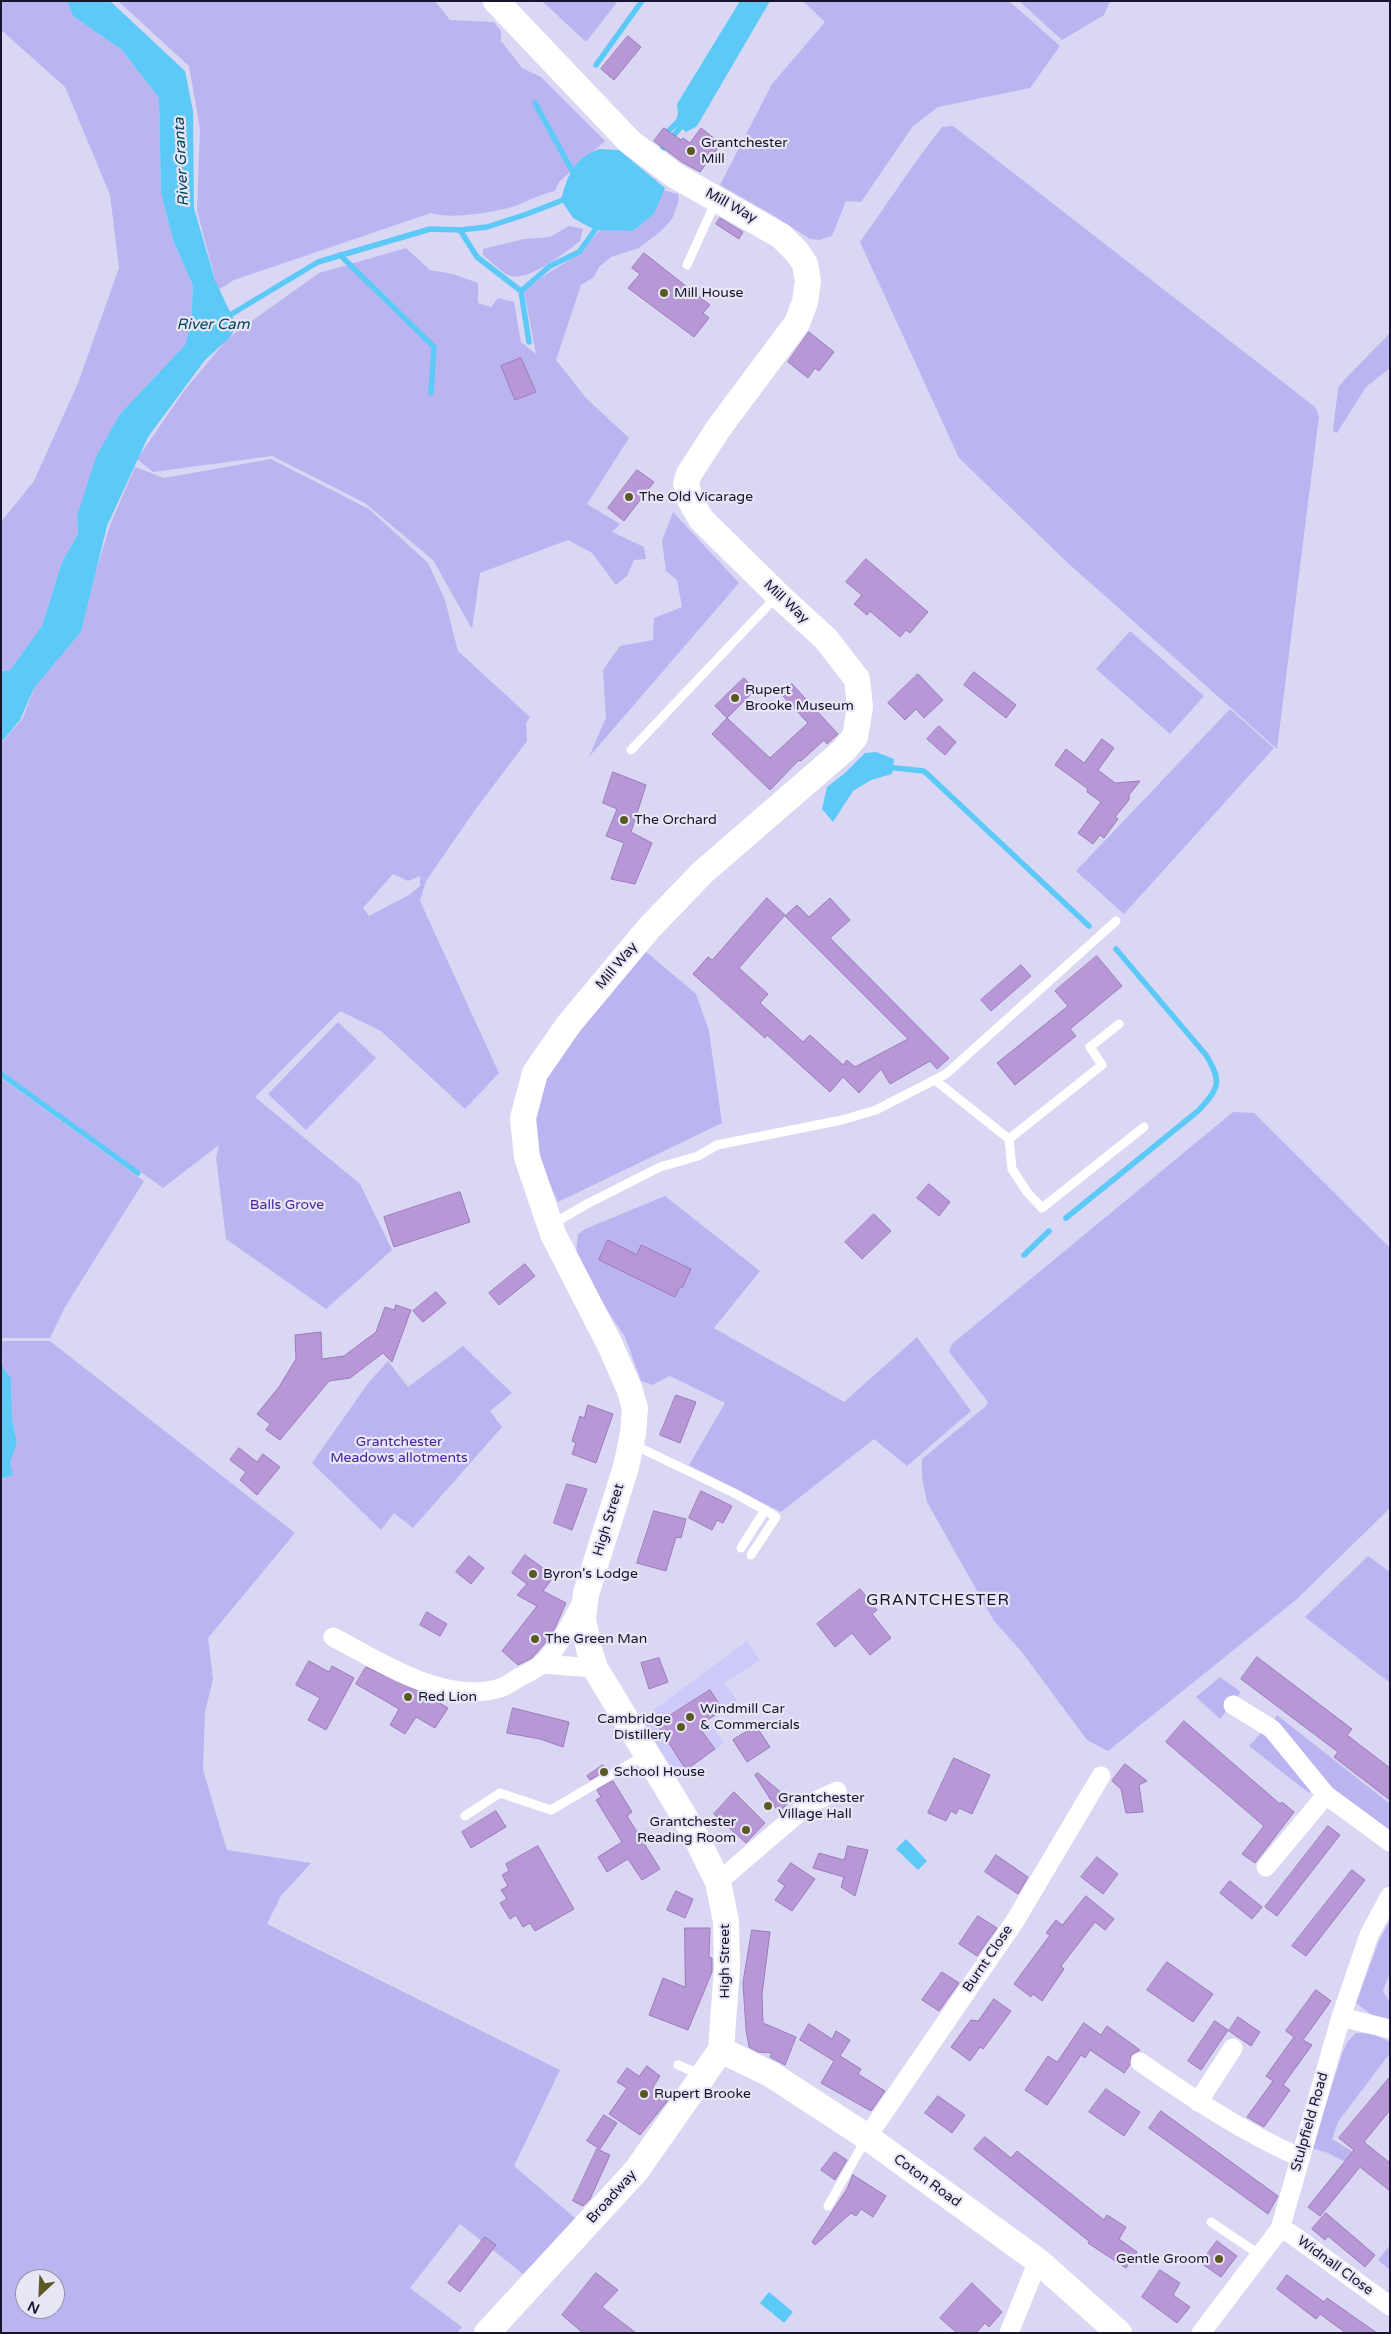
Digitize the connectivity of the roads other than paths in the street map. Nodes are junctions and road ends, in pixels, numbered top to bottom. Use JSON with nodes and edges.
{"nodes":[{"id":1,"x":496,"y":1,"type":"edge"},
{"id":2,"x":718,"y":198,"type":"junction"},
{"id":3,"x":687,"y":265,"type":"dead end"},
{"id":4,"x":778,"y":595,"type":"junction"},
{"id":5,"x":631,"y":750,"type":"dead end"},
{"id":6,"x":1116,"y":921,"type":"dead end"},
{"id":7,"x":1119,"y":1024,"type":"dead end"},
{"id":8,"x":935,"y":1080,"type":"junction"},
{"id":9,"x":1144,"y":1127,"type":"dead end"},
{"id":10,"x":1009,"y":1139,"type":"junction"},
{"id":11,"x":527,"y":1157,"type":"joint"},
{"id":12,"x":550,"y":1226,"type":"junction"},
{"id":13,"x":631,"y":1444,"type":"junction"},
{"id":14,"x":765,"y":1510,"type":"junction"},
{"id":15,"x":741,"y":1548,"type":"dead end"},
{"id":16,"x":751,"y":1555,"type":"dead end"},
{"id":17,"x":586,"y":1594,"type":"junction"},
{"id":18,"x":333,"y":1637,"type":"dead end"},
{"id":19,"x":541,"y":1664,"type":"junction"},
{"id":20,"x":595,"y":1668,"type":"junction"},
{"id":21,"x":1233,"y":1705,"type":"dead end"},
{"id":22,"x":647,"y":1753,"type":"junction"},
{"id":23,"x":1100,"y":1776,"type":"dead end"},
{"id":24,"x":837,"y":1791,"type":"dead end"},
{"id":25,"x":1326,"y":1795,"type":"junction"},
{"id":26,"x":465,"y":1816,"type":"dead end"},
{"id":27,"x":1390,"y":1842,"type":"edge"},
{"id":28,"x":1266,"y":1867,"type":"dead end"},
{"id":29,"x":718,"y":1882,"type":"junction"},
{"id":30,"x":1390,"y":1896,"type":"edge"},
{"id":31,"x":1341,"y":2017,"type":"junction"},
{"id":32,"x":1390,"y":2029,"type":"edge"},
{"id":33,"x":1233,"y":2048,"type":"dead end"},
{"id":34,"x":721,"y":2050,"type":"junction"},
{"id":35,"x":1140,"y":2062,"type":"dead end"},
{"id":36,"x":678,"y":2065,"type":"dead end"},
{"id":37,"x":704,"y":2076,"type":"junction"},
{"id":38,"x":1198,"y":2102,"type":"junction"},
{"id":39,"x":867,"y":2137,"type":"junction"},
{"id":40,"x":1299,"y":2157,"type":"junction"},
{"id":41,"x":828,"y":2206,"type":"dead end"},
{"id":42,"x":1211,"y":2222,"type":"dead end"},
{"id":43,"x":1280,"y":2229,"type":"junction"},
{"id":44,"x":1260,"y":2254,"type":"junction"},
{"id":45,"x":1038,"y":2261,"type":"junction"},
{"id":46,"x":1390,"y":2306,"type":"edge"},
{"id":47,"x":487,"y":2333,"type":"edge"},
{"id":48,"x":1009,"y":2333,"type":"edge"},
{"id":49,"x":1118,"y":2333,"type":"edge"},
{"id":50,"x":1201,"y":2333,"type":"edge"}],
"edges":[{"from":1,"to":2,"type":"street","name":"Mill Way"},
{"from":2,"to":3,"type":"lane"},
{"from":2,"to":4,"type":"street","name":"Mill Way"},
{"from":4,"to":5,"type":"lane"},
{"from":4,"to":11,"type":"street","name":"Mill Way"},
{"from":6,"to":8,"type":"lane"},
{"from":7,"to":10,"type":"lane"},
{"from":8,"to":10,"type":"lane"},
{"from":8,"to":12,"type":"lane"},
{"from":9,"to":10,"type":"lane"},
{"from":11,"to":12,"type":"street","name":"High Street"},
{"from":12,"to":13,"type":"street","name":"High Street"},
{"from":13,"to":14,"type":"lane"},
{"from":13,"to":17,"type":"street","name":"High Street"},
{"from":14,"to":15,"type":"lane"},
{"from":14,"to":16,"type":"lane"},
{"from":17,"to":19,"type":"street"},
{"from":17,"to":20,"type":"street","name":"High Street"},
{"from":18,"to":19,"type":"street"},
{"from":19,"to":20,"type":"street"},
{"from":20,"to":22,"type":"street","name":"High Street"},
{"from":21,"to":25,"type":"street"},
{"from":22,"to":26,"type":"lane"},
{"from":22,"to":29,"type":"street","name":"High Street"},
{"from":23,"to":39,"type":"street","name":"Burnt Close"},
{"from":24,"to":29,"type":"street"},
{"from":25,"to":27,"type":"street"},
{"from":25,"to":28,"type":"street"},
{"from":29,"to":34,"type":"street","name":"High Street"},
{"from":30,"to":31,"type":"street","name":"Stulpfield Road"},
{"from":31,"to":32,"type":"street"},
{"from":31,"to":40,"type":"street","name":"Stulpfield Road"},
{"from":33,"to":38,"type":"street"},
{"from":34,"to":37,"type":"street","name":"Broadway"},
{"from":34,"to":39,"type":"street","name":"Coton Road"},
{"from":35,"to":38,"type":"street"},
{"from":36,"to":37,"type":"lane"},
{"from":37,"to":47,"type":"street","name":"Broadway"},
{"from":38,"to":40,"type":"street"},
{"from":39,"to":41,"type":"lane"},
{"from":39,"to":45,"type":"street","name":"Coton Road"},
{"from":40,"to":43,"type":"street","name":"Stulpfield Road"},
{"from":42,"to":44,"type":"lane"},
{"from":43,"to":44,"type":"street","name":"Stulpfield Road"},
{"from":43,"to":46,"type":"street","name":"Widnall Close"},
{"from":44,"to":50,"type":"street","name":"Stulpfield Road"},
{"from":45,"to":48,"type":"street"},
{"from":45,"to":49,"type":"street","name":"Coton Road"}]}
